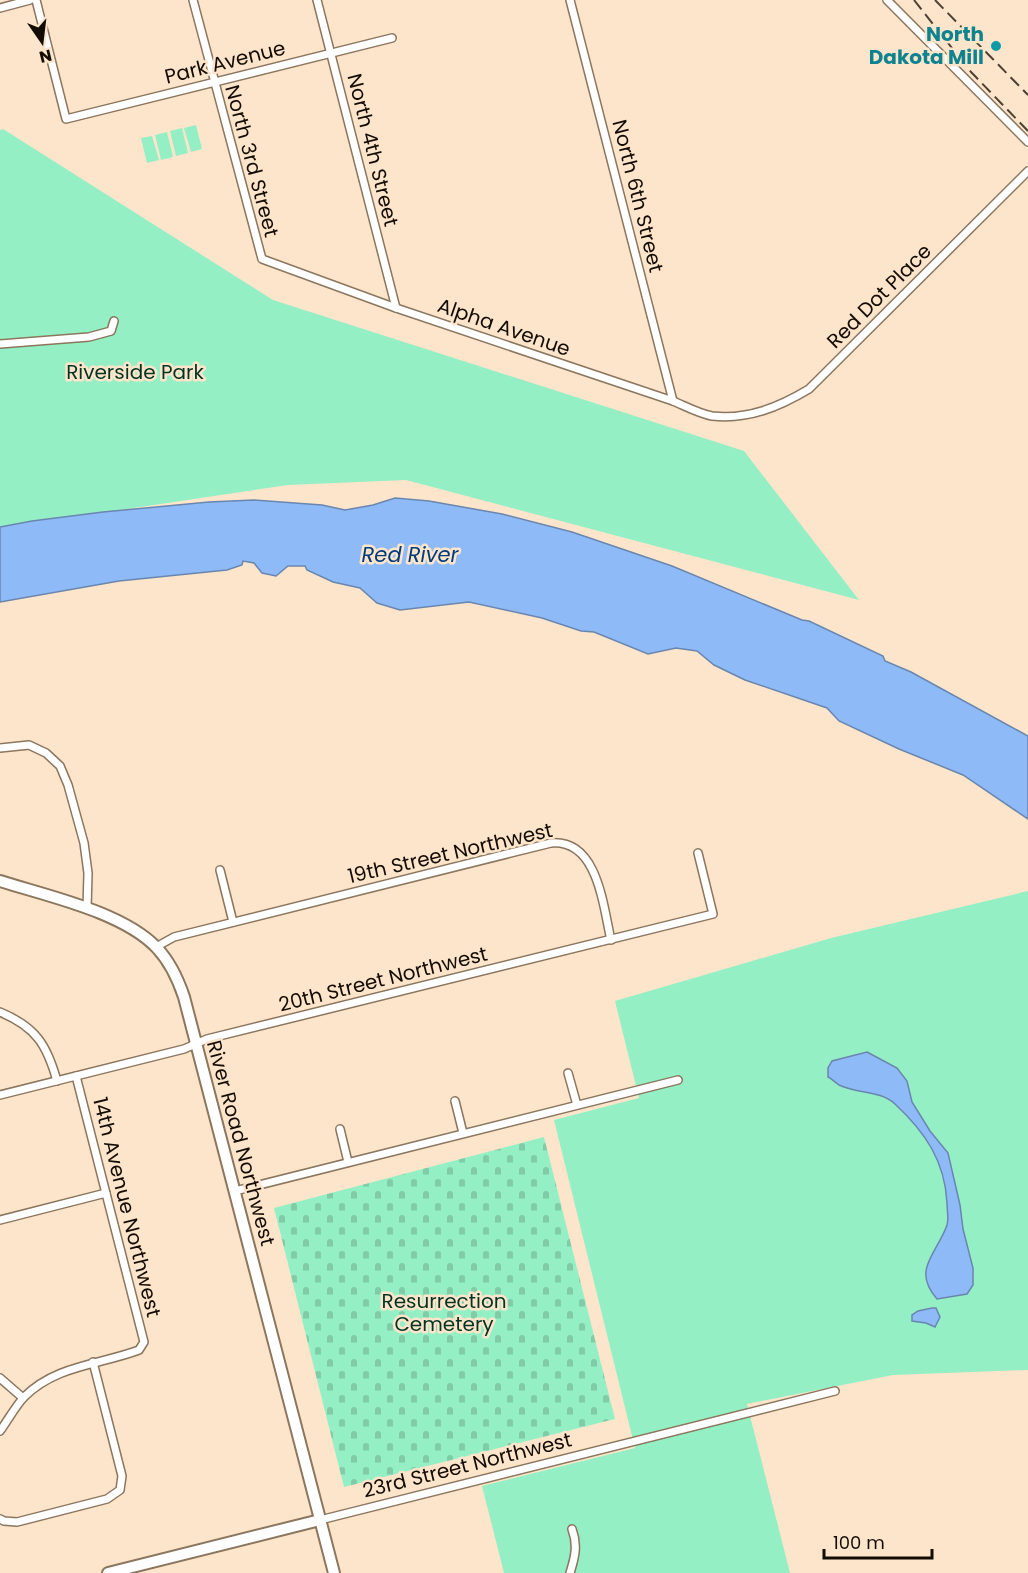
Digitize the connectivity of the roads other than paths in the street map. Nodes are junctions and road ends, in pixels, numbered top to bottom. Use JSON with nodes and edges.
{"nodes":[{"id":1,"x":30,"y":0,"type":"edge"},
{"id":2,"x":36,"y":0,"type":"edge"},
{"id":3,"x":193,"y":0,"type":"edge"},
{"id":4,"x":317,"y":0,"type":"edge"},
{"id":5,"x":570,"y":0,"type":"edge"},
{"id":6,"x":887,"y":0,"type":"edge"},
{"id":7,"x":0,"y":8,"type":"edge"},
{"id":8,"x":392,"y":38,"type":"dead end"},
{"id":9,"x":331,"y":52,"type":"junction"},
{"id":10,"x":214,"y":82,"type":"junction"},
{"id":11,"x":1028,"y":142,"type":"edge"},
{"id":12,"x":1028,"y":171,"type":"edge"},
{"id":13,"x":262,"y":259,"type":"joint"},
{"id":14,"x":396,"y":308,"type":"junction"},
{"id":15,"x":114,"y":321,"type":"dead end"},
{"id":16,"x":0,"y":344,"type":"edge"},
{"id":17,"x":673,"y":401,"type":"junction"},
{"id":18,"x":737,"y":416,"type":"joint"},
{"id":19,"x":0,"y":748,"type":"edge"},
{"id":20,"x":698,"y":853,"type":"dead end"},
{"id":21,"x":220,"y":870,"type":"dead end"},
{"id":22,"x":0,"y":881,"type":"edge"},
{"id":23,"x":87,"y":909,"type":"junction"},
{"id":24,"x":233,"y":922,"type":"junction"},
{"id":25,"x":611,"y":940,"type":"junction"},
{"id":26,"x":156,"y":947,"type":"junction"},
{"id":27,"x":0,"y":1012,"type":"edge"},
{"id":28,"x":196,"y":1044,"type":"junction"},
{"id":29,"x":568,"y":1073,"type":"dead end"},
{"id":30,"x":76,"y":1076,"type":"junction"},
{"id":31,"x":678,"y":1080,"type":"dead end"},
{"id":32,"x":57,"y":1081,"type":"junction"},
{"id":33,"x":0,"y":1095,"type":"edge"},
{"id":34,"x":455,"y":1101,"type":"dead end"},
{"id":35,"x":577,"y":1105,"type":"junction"},
{"id":36,"x":340,"y":1129,"type":"dead end"},
{"id":37,"x":463,"y":1133,"type":"junction"},
{"id":38,"x":348,"y":1162,"type":"junction"},
{"id":39,"x":235,"y":1191,"type":"junction"},
{"id":40,"x":106,"y":1193,"type":"junction"},
{"id":41,"x":0,"y":1220,"type":"edge"},
{"id":42,"x":93,"y":1362,"type":"junction"},
{"id":43,"x":0,"y":1378,"type":"edge"},
{"id":44,"x":835,"y":1391,"type":"dead end"},
{"id":45,"x":23,"y":1398,"type":"junction"},
{"id":46,"x":0,"y":1431,"type":"edge"},
{"id":47,"x":0,"y":1519,"type":"edge"},
{"id":48,"x":320,"y":1520,"type":"junction"},
{"id":49,"x":572,"y":1529,"type":"dead end"},
{"id":50,"x":108,"y":1573,"type":"edge"},
{"id":51,"x":334,"y":1573,"type":"edge"},
{"id":52,"x":570,"y":1573,"type":"edge"}],
"edges":[{"from":1,"to":7,"type":"street"},
{"from":2,"to":10,"type":"street","name":"Park Avenue"},
{"from":3,"to":10,"type":"street","name":"North 3rd Street"},
{"from":4,"to":9,"type":"street","name":"North 4th Street"},
{"from":5,"to":17,"type":"street","name":"North 6th Street"},
{"from":6,"to":11,"type":"street"},
{"from":8,"to":9,"type":"street","name":"Park Avenue"},
{"from":9,"to":10,"type":"street","name":"Park Avenue"},
{"from":9,"to":14,"type":"street","name":"North 4th Street"},
{"from":10,"to":13,"type":"street","name":"North 3rd Street"},
{"from":12,"to":18,"type":"street","name":"Red Dot Place"},
{"from":13,"to":14,"type":"street","name":"Alpha Avenue"},
{"from":14,"to":17,"type":"street","name":"Alpha Avenue"},
{"from":15,"to":16,"type":"street"},
{"from":17,"to":18,"type":"street","name":"Alpha Avenue"},
{"from":19,"to":23,"type":"street"},
{"from":20,"to":25,"type":"street","name":"20th Street Northwest"},
{"from":21,"to":24,"type":"street"},
{"from":22,"to":23,"type":"street","name":"River Road Northwest"},
{"from":23,"to":26,"type":"street","name":"River Road Northwest"},
{"from":24,"to":25,"type":"street","name":"19th Street Northwest"},
{"from":24,"to":26,"type":"street","name":"19th Street Northwest"},
{"from":25,"to":28,"type":"street","name":"20th Street Northwest"},
{"from":26,"to":28,"type":"street","name":"River Road Northwest"},
{"from":27,"to":32,"type":"street"},
{"from":28,"to":30,"type":"street","name":"20th Street Northwest"},
{"from":28,"to":39,"type":"street","name":"River Road Northwest"},
{"from":29,"to":35,"type":"street"},
{"from":30,"to":32,"type":"street","name":"20th Street Northwest"},
{"from":30,"to":40,"type":"street","name":"14th Avenue Northwest"},
{"from":31,"to":35,"type":"street"},
{"from":32,"to":33,"type":"street","name":"20th Street Northwest"},
{"from":34,"to":37,"type":"street"},
{"from":35,"to":37,"type":"street"},
{"from":36,"to":38,"type":"street"},
{"from":37,"to":38,"type":"street"},
{"from":38,"to":39,"type":"street"},
{"from":39,"to":48,"type":"street","name":"River Road Northwest"},
{"from":40,"to":41,"type":"street"},
{"from":40,"to":42,"type":"street","name":"14th Avenue Northwest"},
{"from":42,"to":45,"type":"street"},
{"from":42,"to":47,"type":"street"},
{"from":43,"to":45,"type":"street"},
{"from":44,"to":48,"type":"street","name":"23rd Street Northwest"},
{"from":45,"to":46,"type":"street"},
{"from":48,"to":50,"type":"street","name":"23rd Street Northwest"},
{"from":48,"to":51,"type":"street","name":"River Road Northwest"},
{"from":49,"to":52,"type":"street"}]}
